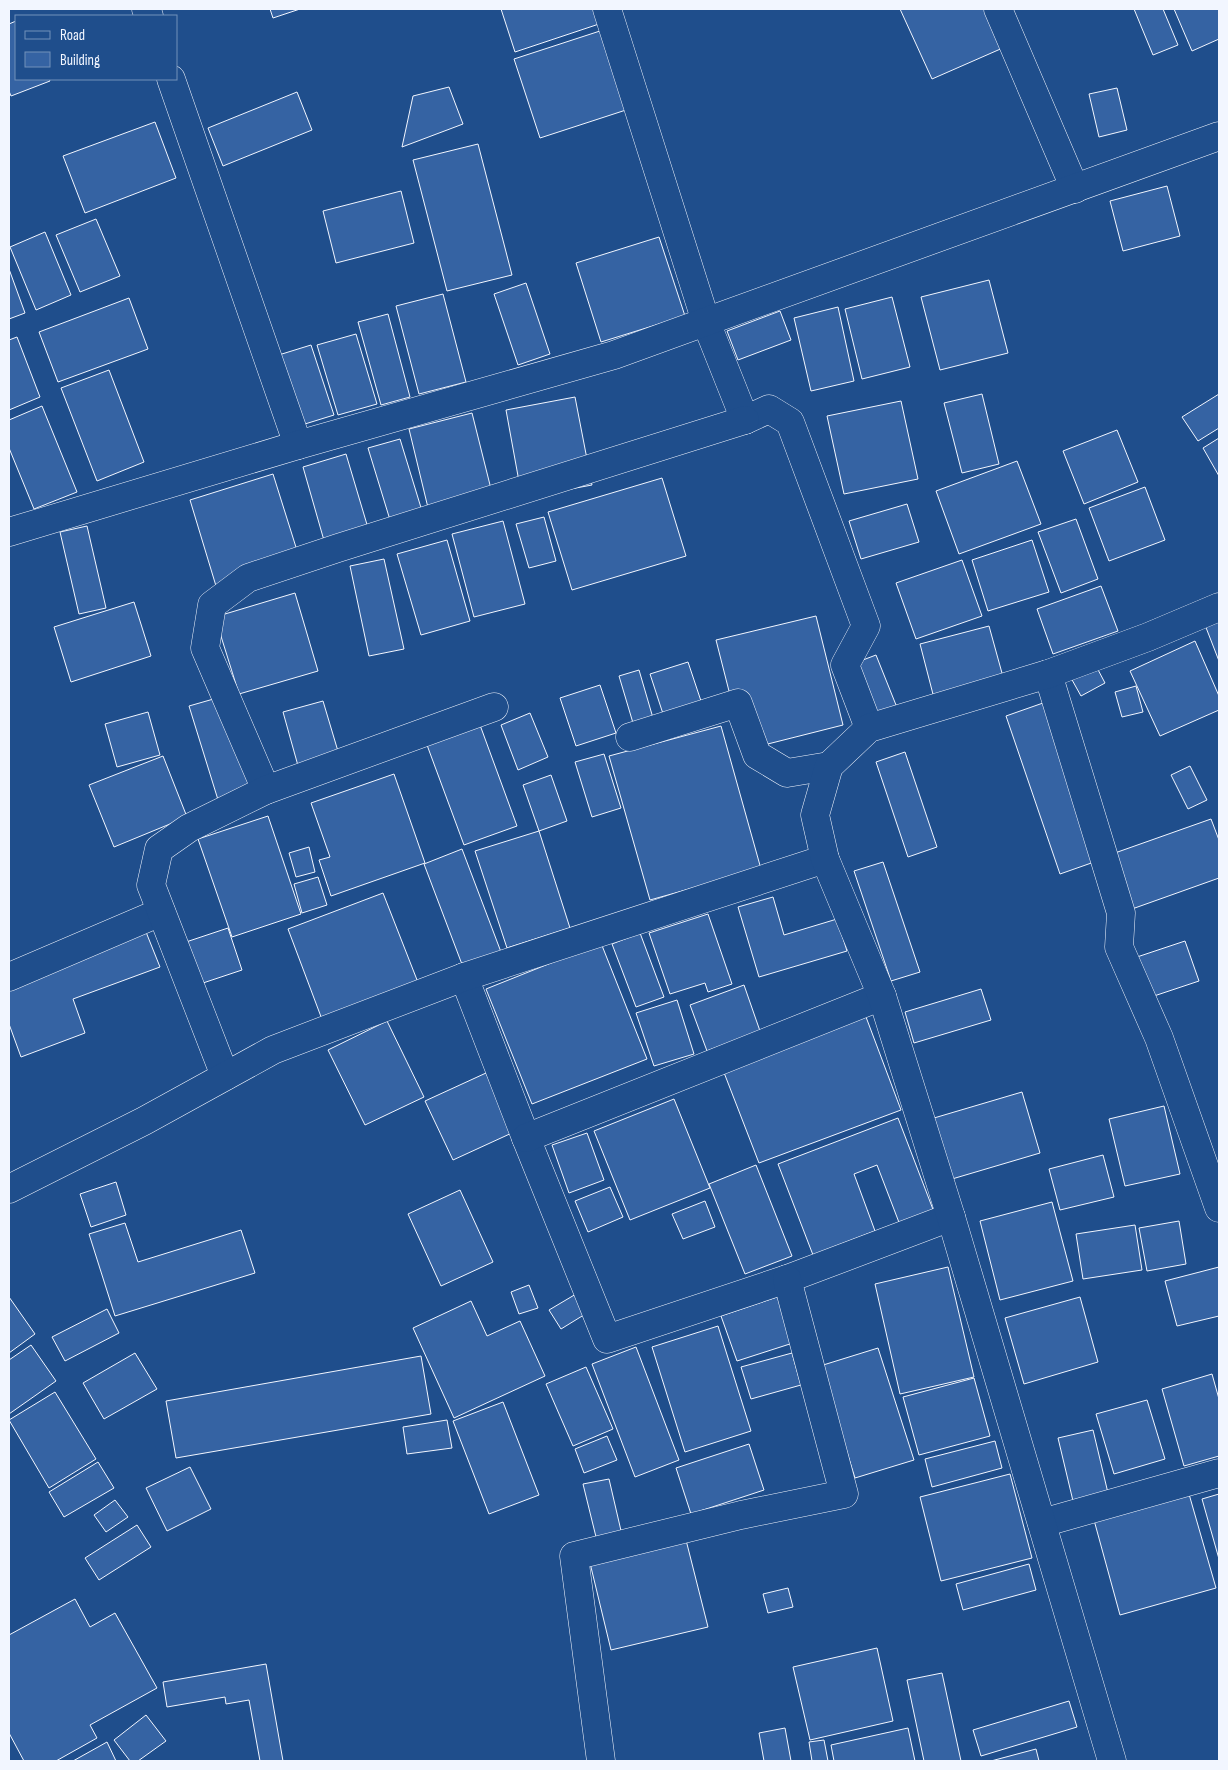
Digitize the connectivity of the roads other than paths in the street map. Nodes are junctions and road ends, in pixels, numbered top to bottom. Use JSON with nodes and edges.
{"nodes":[{"id":1,"x":607,"y":9,"type":"edge"},
{"id":2,"x":998,"y":9,"type":"edge"},
{"id":3,"x":171,"y":80,"type":"edge"},
{"id":4,"x":1219,"y":136,"type":"edge"},
{"id":5,"x":1075,"y":188,"type":"junction"},
{"id":6,"x":706,"y":322,"type":"junction"},
{"id":7,"x":745,"y":420,"type":"junction"},
{"id":8,"x":298,"y":445,"type":"junction"},
{"id":9,"x":9,"y":532,"type":"edge"},
{"id":10,"x":1219,"y":608,"type":"edge"},
{"id":11,"x":1048,"y":674,"type":"junction"},
{"id":12,"x":494,"y":708,"type":"dead end"},
{"id":13,"x":869,"y":728,"type":"junction"},
{"id":14,"x":630,"y":737,"type":"dead end"},
{"id":15,"x":828,"y":766,"type":"junction"},
{"id":16,"x":266,"y":790,"type":"junction"},
{"id":17,"x":825,"y":859,"type":"junction"},
{"id":18,"x":161,"y":912,"type":"junction"},
{"id":19,"x":9,"y":977,"type":"edge"},
{"id":20,"x":464,"y":977,"type":"junction"},
{"id":21,"x":882,"y":996,"type":"junction"},
{"id":22,"x":225,"y":1076,"type":"junction"},
{"id":23,"x":526,"y":1138,"type":"junction"},
{"id":24,"x":9,"y":1189,"type":"edge"},
{"id":25,"x":1219,"y":1208,"type":"edge"},
{"id":26,"x":951,"y":1217,"type":"junction"},
{"id":27,"x":787,"y":1279,"type":"junction"},
{"id":28,"x":1219,"y":1473,"type":"edge"},
{"id":29,"x":1042,"y":1523,"type":"junction"},
{"id":30,"x":601,"y":1761,"type":"edge"},
{"id":31,"x":1112,"y":1761,"type":"edge"}],
"edges":[{"from":1,"to":6,"type":"street"},
{"from":2,"to":5,"type":"street"},
{"from":3,"to":8,"type":"street"},
{"from":4,"to":5,"type":"street"},
{"from":5,"to":6,"type":"street"},
{"from":6,"to":7,"type":"street"},
{"from":6,"to":8,"type":"street"},
{"from":7,"to":13,"type":"street"},
{"from":7,"to":16,"type":"street"},
{"from":8,"to":9,"type":"street"},
{"from":10,"to":11,"type":"street"},
{"from":11,"to":13,"type":"street"},
{"from":11,"to":25,"type":"street"},
{"from":12,"to":16,"type":"street"},
{"from":13,"to":15,"type":"street"},
{"from":14,"to":15,"type":"street"},
{"from":15,"to":17,"type":"street"},
{"from":16,"to":18,"type":"street"},
{"from":17,"to":20,"type":"street"},
{"from":17,"to":21,"type":"street"},
{"from":18,"to":19,"type":"street"},
{"from":18,"to":22,"type":"street"},
{"from":20,"to":22,"type":"street"},
{"from":20,"to":23,"type":"street"},
{"from":21,"to":23,"type":"street"},
{"from":21,"to":26,"type":"street"},
{"from":22,"to":24,"type":"street"},
{"from":23,"to":27,"type":"street"},
{"from":26,"to":27,"type":"street"},
{"from":26,"to":29,"type":"street"},
{"from":27,"to":30,"type":"street"},
{"from":28,"to":29,"type":"street"},
{"from":29,"to":31,"type":"street"}]}
